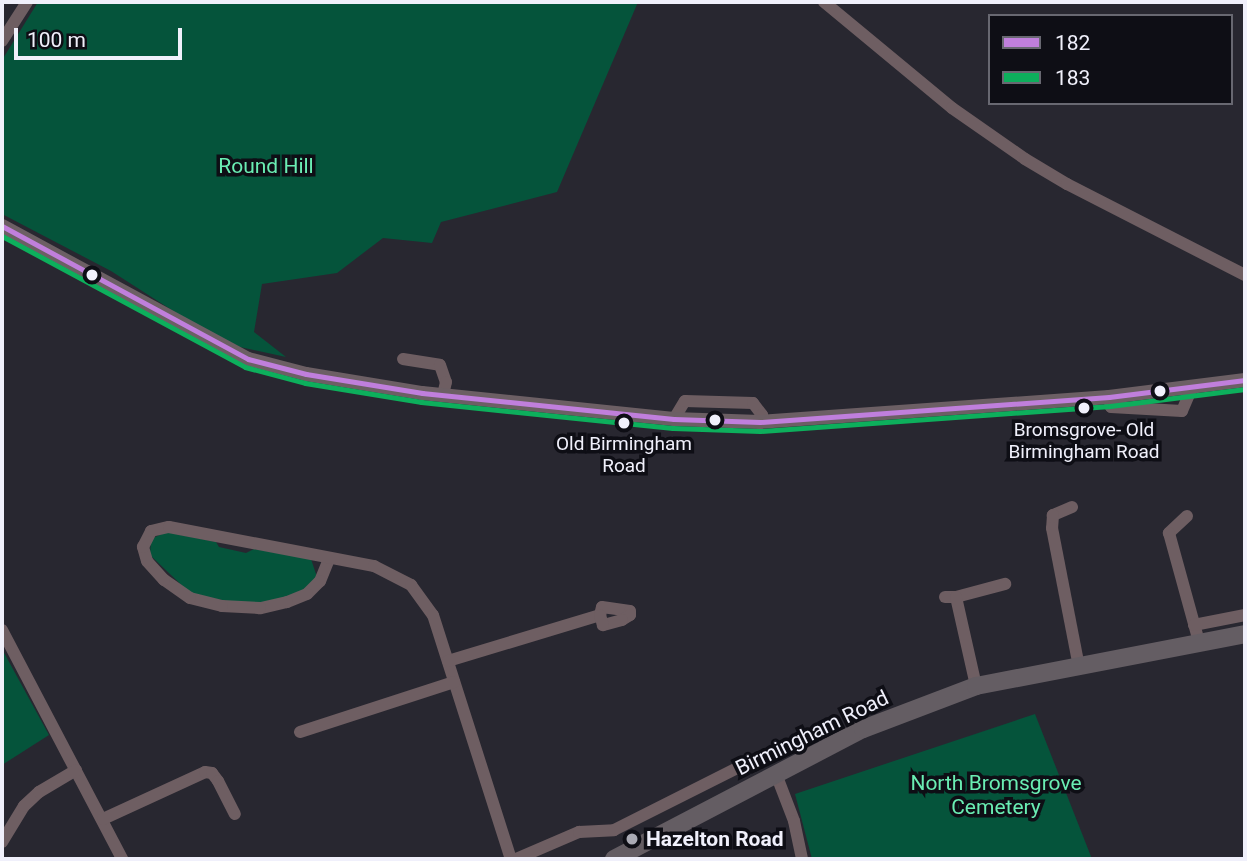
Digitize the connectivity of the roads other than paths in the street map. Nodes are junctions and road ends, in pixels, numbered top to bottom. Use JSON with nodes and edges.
{"nodes":[{"id":1,"x":27,"y":2,"type":"edge"},
{"id":2,"x":824,"y":2,"type":"edge"},
{"id":3,"x":2,"y":41,"type":"edge"},
{"id":4,"x":2,"y":226,"type":"edge"},
{"id":5,"x":1245,"y":275,"type":"edge"},
{"id":6,"x":403,"y":359,"type":"dead end"},
{"id":7,"x":1245,"y":380,"type":"edge"},
{"id":8,"x":1192,"y":387,"type":"junction"},
{"id":9,"x":443,"y":395,"type":"junction"},
{"id":10,"x":1109,"y":397,"type":"junction"},
{"id":11,"x":1072,"y":507,"type":"dead end"},
{"id":12,"x":1187,"y":516,"type":"dead end"},
{"id":13,"x":329,"y":559,"type":"junction"},
{"id":14,"x":1005,"y":584,"type":"dead end"},
{"id":15,"x":600,"y":615,"type":"dead end"},
{"id":16,"x":1245,"y":615,"type":"edge"},
{"id":17,"x":2,"y":630,"type":"edge"},
{"id":18,"x":1197,"y":634,"type":"junction"},
{"id":19,"x":1245,"y":634,"type":"edge"},
{"id":20,"x":448,"y":661,"type":"junction"},
{"id":21,"x":1079,"y":667,"type":"junction"},
{"id":22,"x":454,"y":681,"type":"junction"},
{"id":23,"x":976,"y":686,"type":"junction"},
{"id":24,"x":300,"y":732,"type":"dead end"},
{"id":25,"x":753,"y":760,"type":"dead end"},
{"id":26,"x":76,"y":770,"type":"junction"},
{"id":27,"x":776,"y":774,"type":"junction"},
{"id":28,"x":235,"y":814,"type":"dead end"},
{"id":29,"x":103,"y":819,"type":"junction"},
{"id":30,"x":2,"y":842,"type":"edge"},
{"id":31,"x":122,"y":859,"type":"edge"},
{"id":32,"x":511,"y":859,"type":"edge"},
{"id":33,"x":516,"y":859,"type":"edge"},
{"id":34,"x":614,"y":859,"type":"edge"},
{"id":35,"x":802,"y":859,"type":"edge"}],
"edges":[{"from":1,"to":3,"type":"street"},
{"from":2,"to":5,"type":"street"},
{"from":4,"to":9,"type":"main road"},
{"from":6,"to":9,"type":"street"},
{"from":7,"to":8,"type":"main road"},
{"from":8,"to":10,"type":"main road"},
{"from":8,"to":10,"type":"street"},
{"from":9,"to":10,"type":"main road"},
{"from":11,"to":21,"type":"street"},
{"from":12,"to":18,"type":"street"},
{"from":13,"to":13,"type":"street"},
{"from":13,"to":20,"type":"street"},
{"from":14,"to":23,"type":"street"},
{"from":15,"to":20,"type":"street"},
{"from":16,"to":18,"type":"street"},
{"from":17,"to":26,"type":"street"},
{"from":18,"to":19,"type":"highway","name":"Birmingham Road"},
{"from":18,"to":21,"type":"highway","name":"Birmingham Road"},
{"from":20,"to":22,"type":"street"},
{"from":21,"to":23,"type":"highway","name":"Birmingham Road"},
{"from":22,"to":24,"type":"street"},
{"from":22,"to":32,"type":"street"},
{"from":23,"to":27,"type":"highway","name":"Birmingham Road"},
{"from":25,"to":33,"type":"street"},
{"from":26,"to":29,"type":"street"},
{"from":26,"to":30,"type":"street"},
{"from":27,"to":34,"type":"highway","name":"Birmingham Road"},
{"from":27,"to":35,"type":"street"},
{"from":28,"to":29,"type":"street"},
{"from":29,"to":31,"type":"street"}]}
